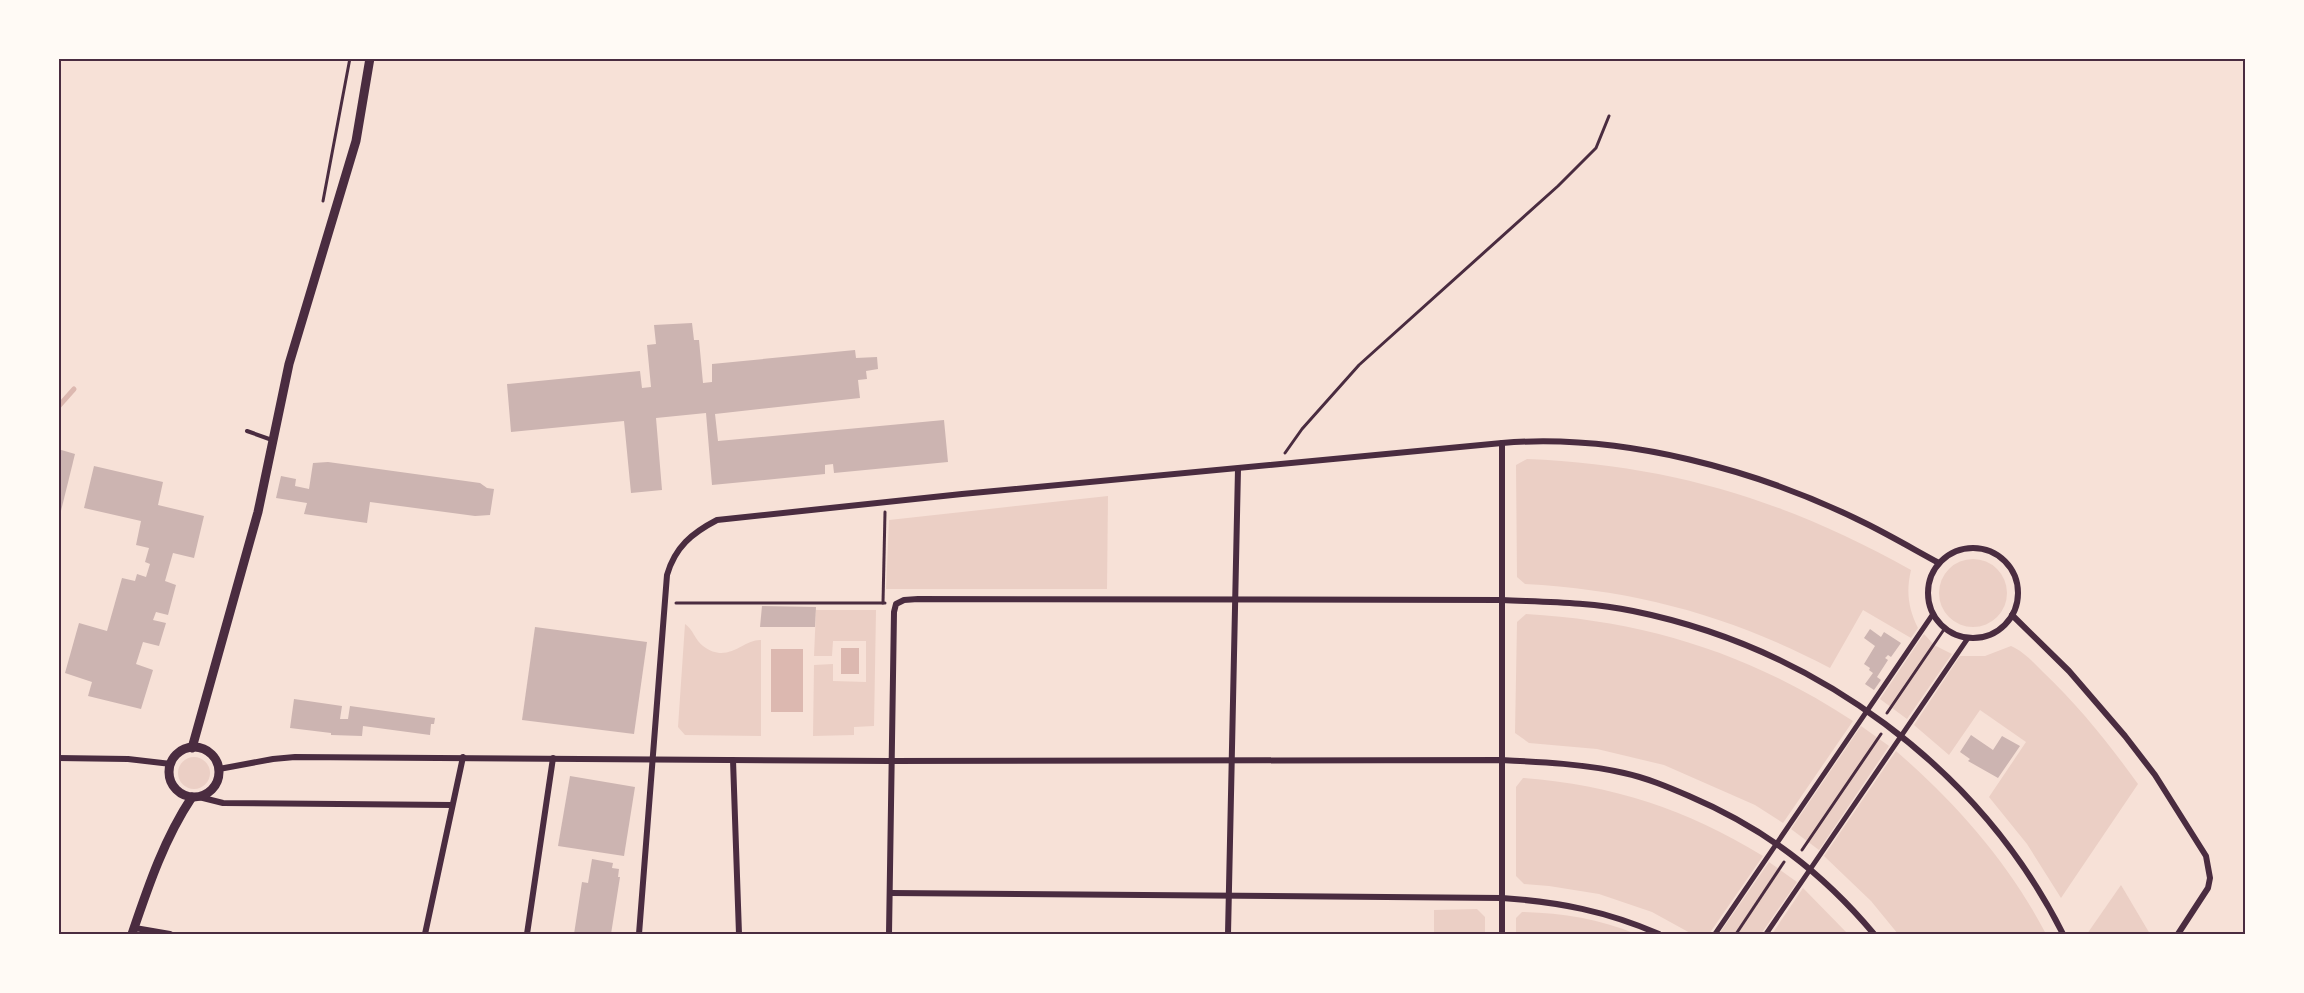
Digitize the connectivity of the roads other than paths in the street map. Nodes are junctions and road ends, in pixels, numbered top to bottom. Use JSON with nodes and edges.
{"nodes":[{"id":1,"x":370,"y":58,"type":"edge"},
{"id":2,"x":246,"y":431,"type":"dead end"},
{"id":3,"x":273,"y":440,"type":"junction"},
{"id":4,"x":1502,"y":443,"type":"junction"},
{"id":5,"x":1238,"y":469,"type":"junction"},
{"id":6,"x":1939,"y":563,"type":"junction"},
{"id":7,"x":1235,"y":600,"type":"junction"},
{"id":8,"x":1502,"y":600,"type":"junction"},
{"id":9,"x":1933,"y":614,"type":"junction"},
{"id":10,"x":2012,"y":615,"type":"junction"},
{"id":11,"x":1968,"y":638,"type":"junction"},
{"id":12,"x":1867,"y":710,"type":"junction"},
{"id":13,"x":1901,"y":735,"type":"junction"},
{"id":14,"x":192,"y":748,"type":"junction"},
{"id":15,"x":463,"y":757,"type":"junction"},
{"id":16,"x":58,"y":758,"type":"edge"},
{"id":17,"x":553,"y":758,"type":"junction"},
{"id":18,"x":653,"y":760,"type":"junction"},
{"id":19,"x":733,"y":760,"type":"junction"},
{"id":20,"x":1232,"y":760,"type":"junction"},
{"id":21,"x":1501,"y":760,"type":"junction"},
{"id":22,"x":890,"y":761,"type":"junction"},
{"id":23,"x":171,"y":764,"type":"junction"},
{"id":24,"x":219,"y":769,"type":"junction"},
{"id":25,"x":196,"y":797,"type":"junction"},
{"id":26,"x":452,"y":805,"type":"junction"},
{"id":27,"x":1777,"y":843,"type":"junction"},
{"id":28,"x":1811,"y":868,"type":"junction"},
{"id":29,"x":890,"y":892,"type":"junction"},
{"id":30,"x":1229,"y":895,"type":"junction"},
{"id":31,"x":1502,"y":898,"type":"junction"},
{"id":32,"x":134,"y":931,"type":"edge"},
{"id":33,"x":170,"y":934,"type":"edge"},
{"id":34,"x":425,"y":934,"type":"edge"},
{"id":35,"x":527,"y":934,"type":"edge"},
{"id":36,"x":639,"y":934,"type":"edge"},
{"id":37,"x":739,"y":934,"type":"edge"},
{"id":38,"x":889,"y":934,"type":"edge"},
{"id":39,"x":1228,"y":934,"type":"edge"},
{"id":40,"x":1502,"y":934,"type":"edge"},
{"id":41,"x":1659,"y":934,"type":"edge"},
{"id":42,"x":1715,"y":934,"type":"edge"},
{"id":43,"x":1766,"y":934,"type":"edge"},
{"id":44,"x":1874,"y":934,"type":"edge"},
{"id":45,"x":2063,"y":934,"type":"edge"},
{"id":46,"x":2178,"y":934,"type":"edge"}],
"edges":[{"from":1,"to":3,"type":"street"},
{"from":2,"to":3,"type":"lane"},
{"from":3,"to":14,"type":"street"},
{"from":4,"to":5,"type":"street"},
{"from":4,"to":6,"type":"street"},
{"from":4,"to":8,"type":"street"},
{"from":5,"to":7,"type":"street"},
{"from":5,"to":18,"type":"street"},
{"from":6,"to":9,"type":"street"},
{"from":6,"to":10,"type":"street"},
{"from":7,"to":8,"type":"street"},
{"from":7,"to":20,"type":"street"},
{"from":7,"to":22,"type":"street"},
{"from":8,"to":12,"type":"street"},
{"from":8,"to":21,"type":"street"},
{"from":9,"to":11,"type":"street"},
{"from":9,"to":12,"type":"street"},
{"from":10,"to":11,"type":"street"},
{"from":10,"to":46,"type":"street"},
{"from":11,"to":13,"type":"street"},
{"from":12,"to":13,"type":"street"},
{"from":12,"to":27,"type":"street"},
{"from":13,"to":28,"type":"street"},
{"from":13,"to":45,"type":"street"},
{"from":14,"to":23,"type":"street"},
{"from":14,"to":24,"type":"street"},
{"from":15,"to":17,"type":"street"},
{"from":15,"to":24,"type":"street"},
{"from":15,"to":26,"type":"street"},
{"from":16,"to":23,"type":"street"},
{"from":17,"to":18,"type":"street"},
{"from":17,"to":35,"type":"street"},
{"from":18,"to":19,"type":"street"},
{"from":18,"to":36,"type":"street"},
{"from":19,"to":22,"type":"street"},
{"from":19,"to":37,"type":"street"},
{"from":20,"to":21,"type":"street"},
{"from":20,"to":22,"type":"street"},
{"from":20,"to":30,"type":"street"},
{"from":21,"to":27,"type":"street"},
{"from":21,"to":31,"type":"street"},
{"from":22,"to":29,"type":"street"},
{"from":23,"to":25,"type":"street"},
{"from":24,"to":25,"type":"street"},
{"from":25,"to":26,"type":"street"},
{"from":25,"to":32,"type":"street"},
{"from":26,"to":34,"type":"street"},
{"from":27,"to":28,"type":"street"},
{"from":27,"to":42,"type":"street"},
{"from":28,"to":43,"type":"street"},
{"from":28,"to":44,"type":"street"},
{"from":29,"to":30,"type":"street"},
{"from":29,"to":38,"type":"street"},
{"from":30,"to":31,"type":"street"},
{"from":30,"to":39,"type":"street"},
{"from":31,"to":40,"type":"street"},
{"from":31,"to":41,"type":"street"},
{"from":32,"to":33,"type":"street"}]}
